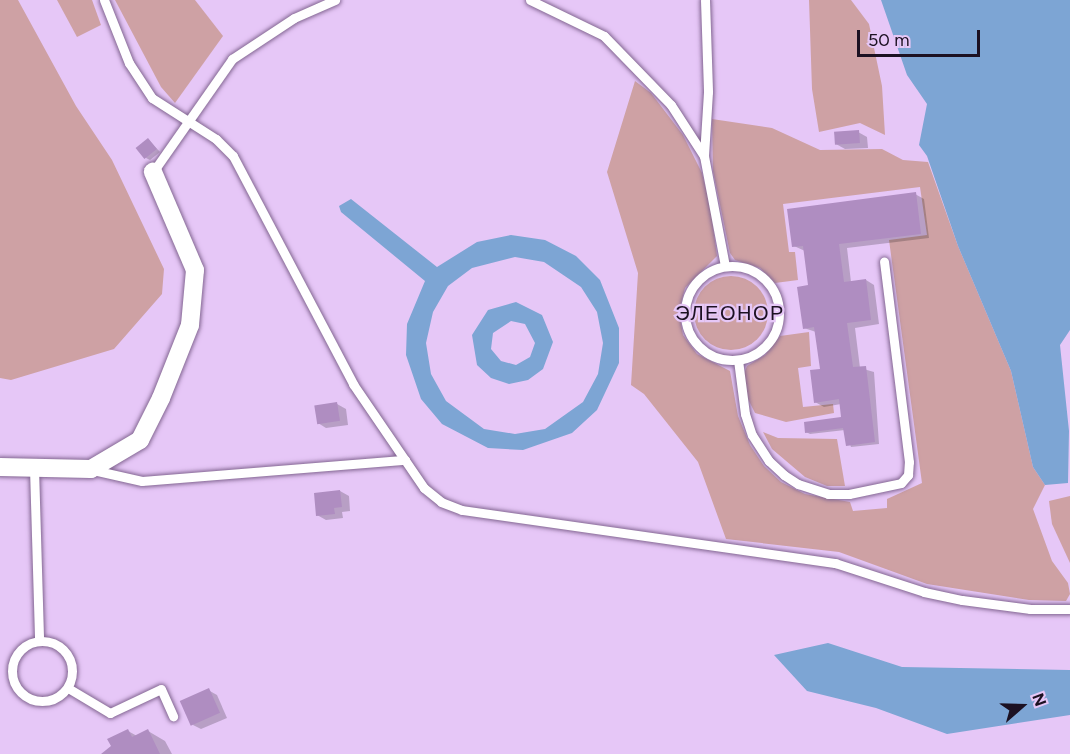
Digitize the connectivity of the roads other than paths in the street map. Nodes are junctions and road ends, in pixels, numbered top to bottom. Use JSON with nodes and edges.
{"nodes":[{"id":1,"x":104,"y":0,"type":"edge"},
{"id":2,"x":334,"y":0,"type":"edge"},
{"id":3,"x":530,"y":0,"type":"edge"},
{"id":4,"x":705,"y":0,"type":"edge"},
{"id":5,"x":185,"y":122,"type":"junction"},
{"id":6,"x":704,"y":156,"type":"junction"},
{"id":7,"x":153,"y":172,"type":"joint"},
{"id":8,"x":884,"y":262,"type":"dead end"},
{"id":9,"x":725,"y":266,"type":"junction"},
{"id":10,"x":738,"y":360,"type":"junction"},
{"id":11,"x":405,"y":460,"type":"junction"},
{"id":12,"x":0,"y":467,"type":"edge"},
{"id":13,"x":34,"y":468,"type":"junction"},
{"id":14,"x":91,"y":469,"type":"junction"},
{"id":15,"x":1070,"y":609,"type":"edge"},
{"id":16,"x":39,"y":641,"type":"junction"},
{"id":17,"x":68,"y":688,"type":"junction"},
{"id":18,"x":173,"y":716,"type":"dead end"}],
"edges":[{"from":1,"to":5,"type":"lane"},
{"from":2,"to":5,"type":"lane"},
{"from":3,"to":6,"type":"lane"},
{"from":4,"to":6,"type":"lane"},
{"from":5,"to":7,"type":"lane"},
{"from":5,"to":11,"type":"lane"},
{"from":6,"to":9,"type":"lane"},
{"from":7,"to":14,"type":"street"},
{"from":8,"to":10,"type":"lane"},
{"from":9,"to":10,"type":"lane"},
{"from":9,"to":10,"type":"lane"},
{"from":11,"to":14,"type":"lane"},
{"from":11,"to":15,"type":"lane"},
{"from":12,"to":13,"type":"street"},
{"from":13,"to":14,"type":"street"},
{"from":13,"to":16,"type":"lane"},
{"from":16,"to":17,"type":"lane"},
{"from":16,"to":17,"type":"lane"},
{"from":17,"to":18,"type":"lane"}]}
